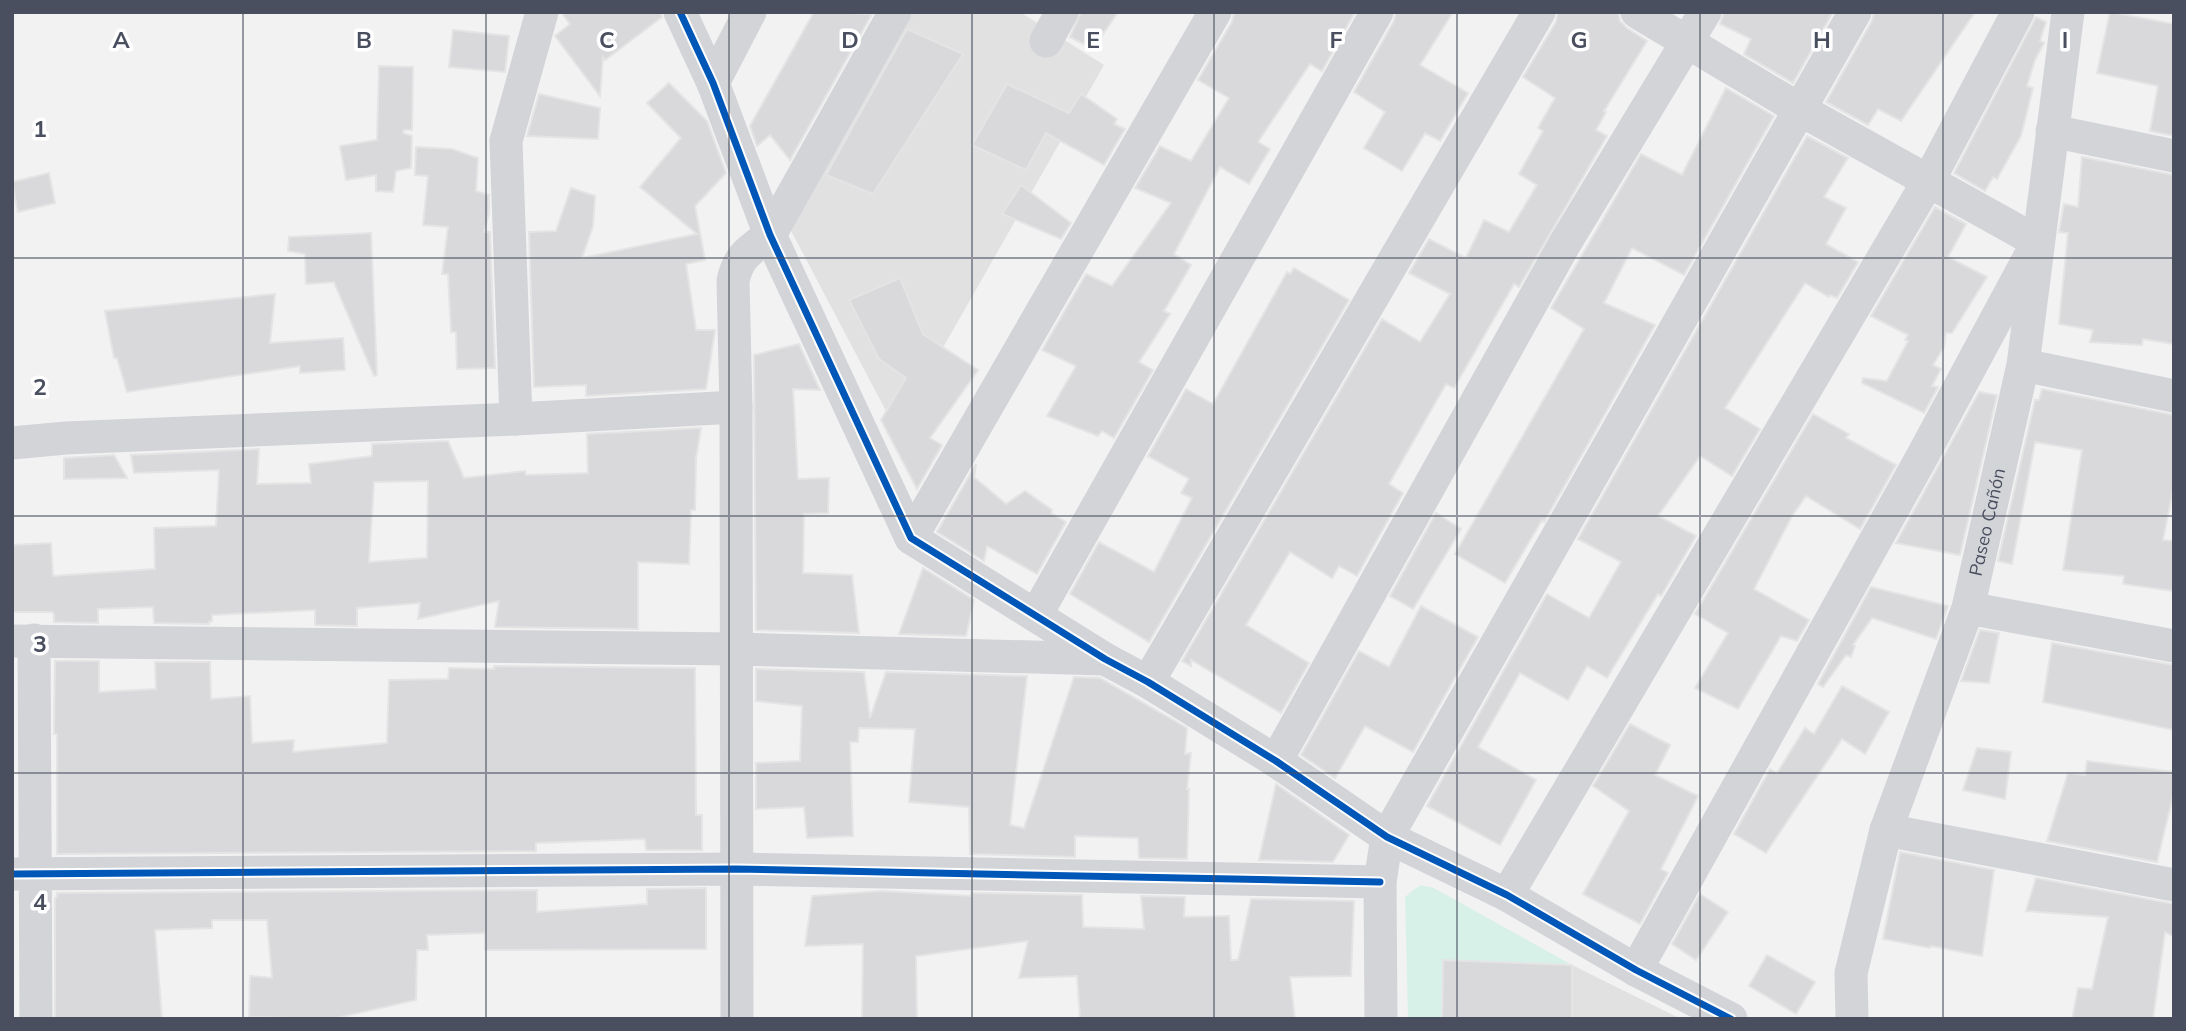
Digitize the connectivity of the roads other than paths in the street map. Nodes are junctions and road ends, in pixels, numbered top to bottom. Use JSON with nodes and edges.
{"nodes":[{"id":1,"x":542,"y":12,"type":"edge"},
{"id":2,"x":680,"y":12,"type":"edge"},
{"id":3,"x":750,"y":12,"type":"edge"},
{"id":4,"x":895,"y":12,"type":"edge"},
{"id":5,"x":1062,"y":12,"type":"edge"},
{"id":6,"x":1215,"y":12,"type":"edge"},
{"id":7,"x":1377,"y":12,"type":"edge"},
{"id":8,"x":1539,"y":12,"type":"edge"},
{"id":9,"x":1637,"y":12,"type":"edge"},
{"id":10,"x":1706,"y":12,"type":"edge"},
{"id":11,"x":1855,"y":12,"type":"edge"},
{"id":12,"x":2018,"y":12,"type":"edge"},
{"id":13,"x":2068,"y":12,"type":"edge"},
{"id":14,"x":1046,"y":41,"type":"dead end"},
{"id":15,"x":1688,"y":41,"type":"junction"},
{"id":16,"x":713,"y":83,"type":"junction"},
{"id":17,"x":1799,"y":109,"type":"junction"},
{"id":18,"x":2052,"y":131,"type":"junction"},
{"id":19,"x":2174,"y":156,"type":"edge"},
{"id":20,"x":1928,"y":180,"type":"junction"},
{"id":21,"x":770,"y":235,"type":"junction"},
{"id":22,"x":2038,"y":242,"type":"junction"},
{"id":23,"x":2023,"y":365,"type":"junction"},
{"id":24,"x":2174,"y":396,"type":"edge"},
{"id":25,"x":736,"y":407,"type":"junction"},
{"id":26,"x":516,"y":419,"type":"junction"},
{"id":27,"x":12,"y":443,"type":"edge"},
{"id":28,"x":911,"y":538,"type":"junction"},
{"id":29,"x":1968,"y":608,"type":"junction"},
{"id":30,"x":1036,"y":615,"type":"junction"},
{"id":31,"x":23,"y":640,"type":"edge"},
{"id":32,"x":2174,"y":646,"type":"edge"},
{"id":33,"x":737,"y":649,"type":"junction"},
{"id":34,"x":1105,"y":659,"type":"junction"},
{"id":35,"x":1148,"y":682,"type":"junction"},
{"id":36,"x":1276,"y":761,"type":"junction"},
{"id":37,"x":1886,"y":830,"type":"junction"},
{"id":38,"x":1387,"y":838,"type":"junction"},
{"id":39,"x":736,"y":869,"type":"junction"},
{"id":40,"x":23,"y":874,"type":"edge"},
{"id":41,"x":1380,"y":883,"type":"junction"},
{"id":42,"x":2174,"y":885,"type":"edge"},
{"id":43,"x":1507,"y":895,"type":"junction"},
{"id":44,"x":1636,"y":970,"type":"junction"},
{"id":45,"x":36,"y":1019,"type":"edge"},
{"id":46,"x":737,"y":1019,"type":"edge"},
{"id":47,"x":1381,"y":1019,"type":"edge"},
{"id":48,"x":1731,"y":1019,"type":"edge"},
{"id":49,"x":1852,"y":1019,"type":"edge"}],
"edges":[{"from":1,"to":26,"type":"street"},
{"from":2,"to":16,"type":"street"},
{"from":3,"to":16,"type":"street"},
{"from":4,"to":21,"type":"street"},
{"from":5,"to":14,"type":"street"},
{"from":6,"to":28,"type":"street"},
{"from":7,"to":30,"type":"street"},
{"from":8,"to":35,"type":"street"},
{"from":9,"to":15,"type":"street"},
{"from":10,"to":15,"type":"street"},
{"from":11,"to":17,"type":"street"},
{"from":12,"to":20,"type":"street"},
{"from":13,"to":18,"type":"street","name":"Paseo Cañón"},
{"from":15,"to":17,"type":"street"},
{"from":15,"to":36,"type":"street"},
{"from":16,"to":21,"type":"street"},
{"from":17,"to":20,"type":"street"},
{"from":17,"to":38,"type":"street"},
{"from":18,"to":19,"type":"street"},
{"from":18,"to":22,"type":"street","name":"Paseo Cañón"},
{"from":20,"to":22,"type":"street"},
{"from":20,"to":43,"type":"street"},
{"from":21,"to":25,"type":"street"},
{"from":21,"to":28,"type":"street"},
{"from":22,"to":23,"type":"street","name":"Paseo Cañón"},
{"from":22,"to":44,"type":"street"},
{"from":23,"to":24,"type":"street"},
{"from":23,"to":29,"type":"street","name":"Paseo Cañón"},
{"from":25,"to":26,"type":"street"},
{"from":25,"to":33,"type":"street"},
{"from":26,"to":27,"type":"street"},
{"from":28,"to":30,"type":"street"},
{"from":29,"to":32,"type":"street"},
{"from":29,"to":37,"type":"street","name":"Paseo Cañón"},
{"from":30,"to":34,"type":"street"},
{"from":31,"to":33,"type":"street"},
{"from":31,"to":40,"type":"street"},
{"from":33,"to":34,"type":"street"},
{"from":33,"to":39,"type":"street"},
{"from":34,"to":35,"type":"street"},
{"from":35,"to":36,"type":"street"},
{"from":36,"to":38,"type":"street"},
{"from":37,"to":42,"type":"street"},
{"from":37,"to":49,"type":"street","name":"Paseo Cañón"},
{"from":38,"to":41,"type":"street"},
{"from":38,"to":43,"type":"street"},
{"from":39,"to":40,"type":"street"},
{"from":39,"to":41,"type":"street"},
{"from":39,"to":46,"type":"street"},
{"from":40,"to":45,"type":"street"},
{"from":41,"to":47,"type":"street"},
{"from":43,"to":44,"type":"street"},
{"from":44,"to":48,"type":"street"}]}
